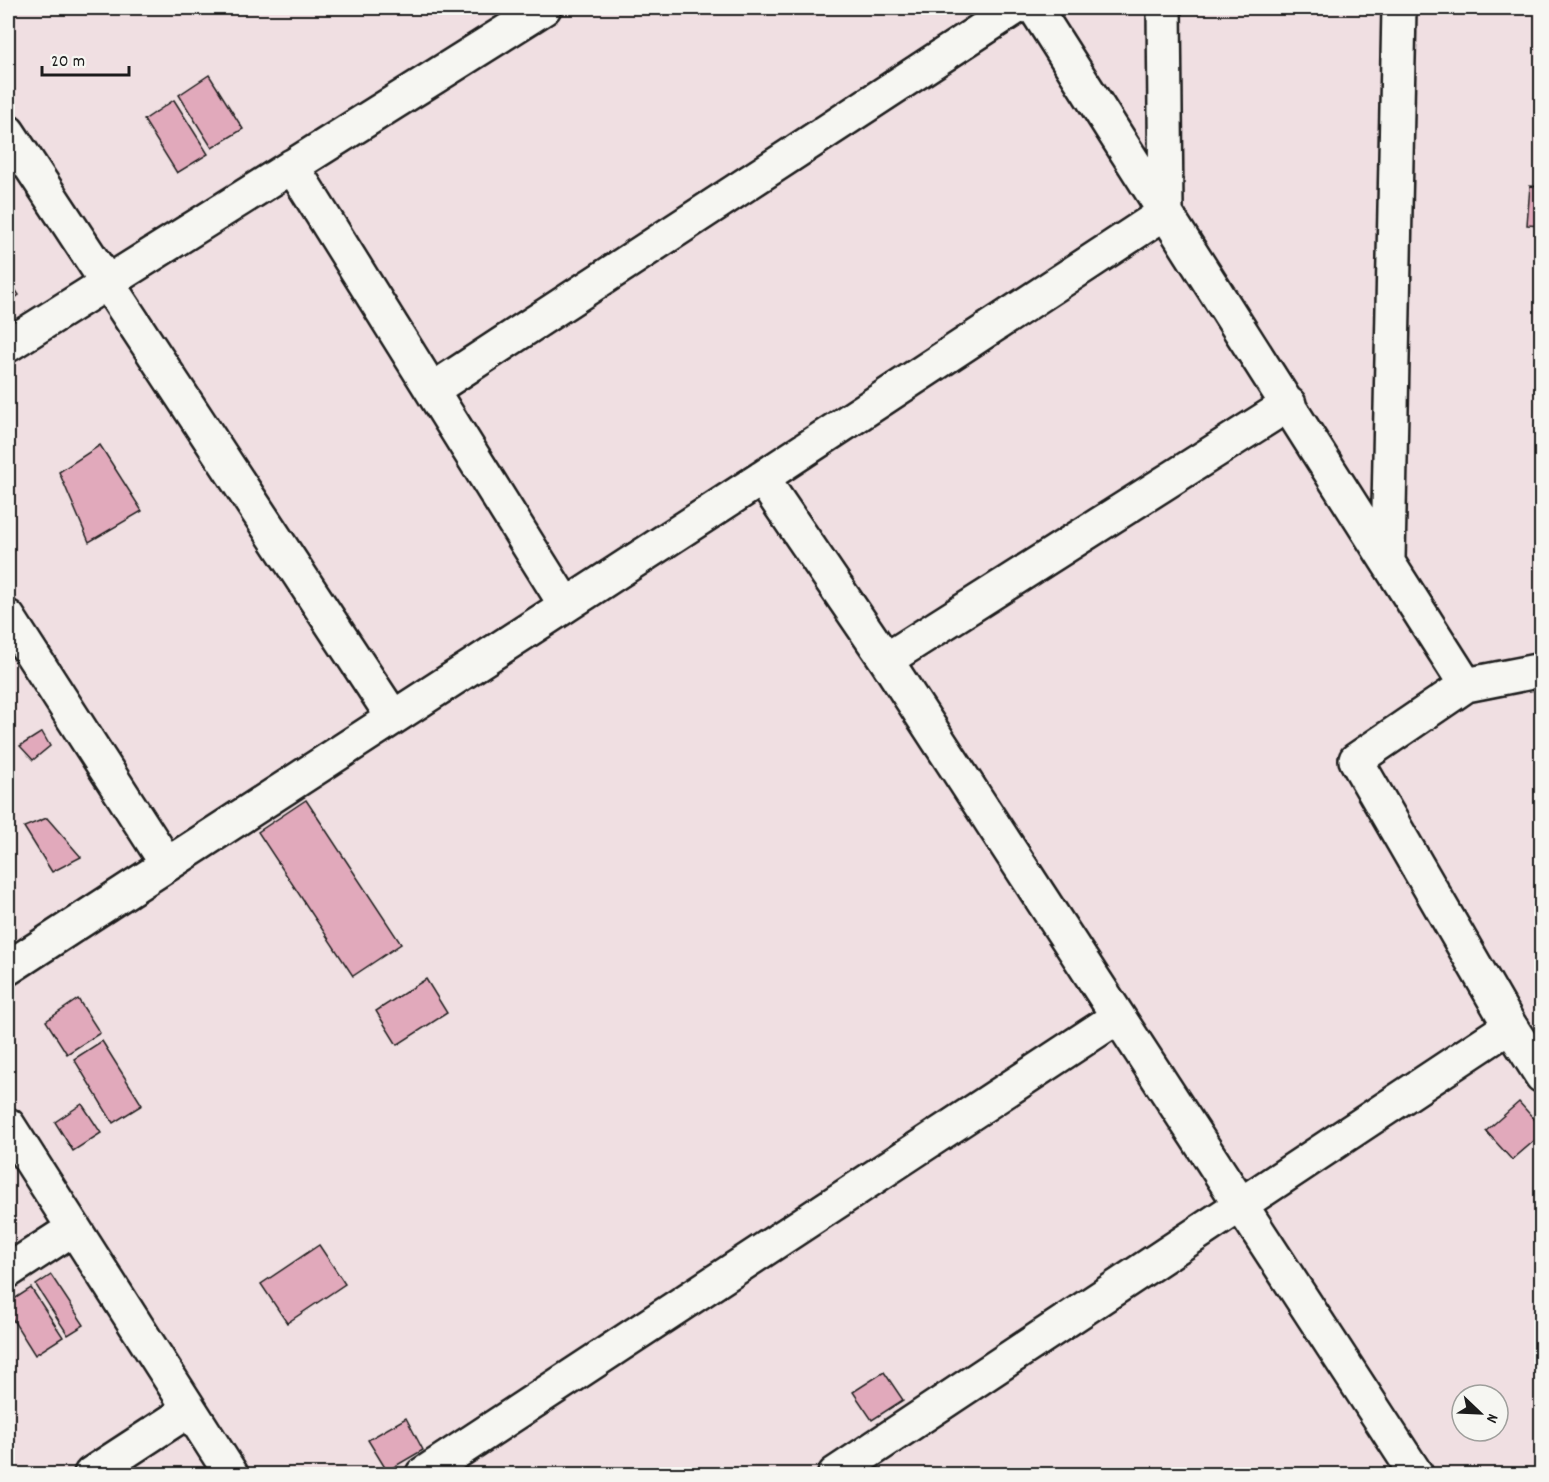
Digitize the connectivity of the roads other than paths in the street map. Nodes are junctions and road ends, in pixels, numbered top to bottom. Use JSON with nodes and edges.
{"nodes":[{"id":1,"x":544,"y":8,"type":"edge"},
{"id":2,"x":1015,"y":8,"type":"edge"},
{"id":3,"x":1035,"y":8,"type":"edge"},
{"id":4,"x":1164,"y":8,"type":"edge"},
{"id":5,"x":1399,"y":8,"type":"edge"},
{"id":6,"x":8,"y":132,"type":"edge"},
{"id":7,"x":292,"y":166,"type":"junction"},
{"id":8,"x":1166,"y":212,"type":"junction"},
{"id":9,"x":107,"y":282,"type":"junction"},
{"id":10,"x":8,"y":345,"type":"edge"},
{"id":11,"x":432,"y":390,"type":"junction"},
{"id":12,"x":1289,"y":404,"type":"junction"},
{"id":13,"x":762,"y":478,"type":"junction"},
{"id":14,"x":1388,"y":559,"type":"junction"},
{"id":15,"x":565,"y":604,"type":"junction"},
{"id":16,"x":8,"y":617,"type":"edge"},
{"id":17,"x":886,"y":660,"type":"junction"},
{"id":18,"x":1542,"y":670,"type":"edge"},
{"id":19,"x":1466,"y":686,"type":"junction"},
{"id":20,"x":393,"y":717,"type":"junction"},
{"id":21,"x":167,"y":864,"type":"junction"},
{"id":22,"x":8,"y":968,"type":"edge"},
{"id":23,"x":1116,"y":1018,"type":"junction"},
{"id":24,"x":1510,"y":1026,"type":"junction"},
{"id":25,"x":1542,"y":1076,"type":"edge"},
{"id":26,"x":8,"y":1125,"type":"edge"},
{"id":27,"x":1239,"y":1206,"type":"junction"},
{"id":28,"x":74,"y":1228,"type":"junction"},
{"id":29,"x":8,"y":1271,"type":"edge"},
{"id":30,"x":189,"y":1410,"type":"junction"},
{"id":31,"x":91,"y":1474,"type":"edge"},
{"id":32,"x":231,"y":1474,"type":"edge"},
{"id":33,"x":423,"y":1474,"type":"edge"},
{"id":34,"x":835,"y":1474,"type":"edge"},
{"id":35,"x":1416,"y":1474,"type":"edge"}],
"edges":[{"from":1,"to":7,"type":"street"},
{"from":2,"to":11,"type":"street"},
{"from":3,"to":8,"type":"street"},
{"from":4,"to":8,"type":"street"},
{"from":5,"to":14,"type":"street"},
{"from":6,"to":9,"type":"street"},
{"from":7,"to":9,"type":"street"},
{"from":7,"to":11,"type":"street"},
{"from":8,"to":12,"type":"street"},
{"from":8,"to":13,"type":"street"},
{"from":9,"to":10,"type":"street"},
{"from":9,"to":20,"type":"street"},
{"from":11,"to":15,"type":"street"},
{"from":12,"to":14,"type":"street"},
{"from":12,"to":17,"type":"street"},
{"from":13,"to":15,"type":"street"},
{"from":13,"to":17,"type":"street"},
{"from":14,"to":19,"type":"street"},
{"from":15,"to":20,"type":"street"},
{"from":16,"to":21,"type":"street"},
{"from":17,"to":23,"type":"street"},
{"from":18,"to":19,"type":"street"},
{"from":19,"to":24,"type":"street"},
{"from":20,"to":21,"type":"street"},
{"from":21,"to":22,"type":"street"},
{"from":23,"to":27,"type":"street"},
{"from":23,"to":33,"type":"street"},
{"from":24,"to":25,"type":"street"},
{"from":24,"to":27,"type":"street"},
{"from":26,"to":28,"type":"street"},
{"from":27,"to":34,"type":"street"},
{"from":27,"to":35,"type":"street"},
{"from":28,"to":29,"type":"street"},
{"from":28,"to":30,"type":"street"},
{"from":30,"to":31,"type":"street"},
{"from":30,"to":32,"type":"street"}]}
